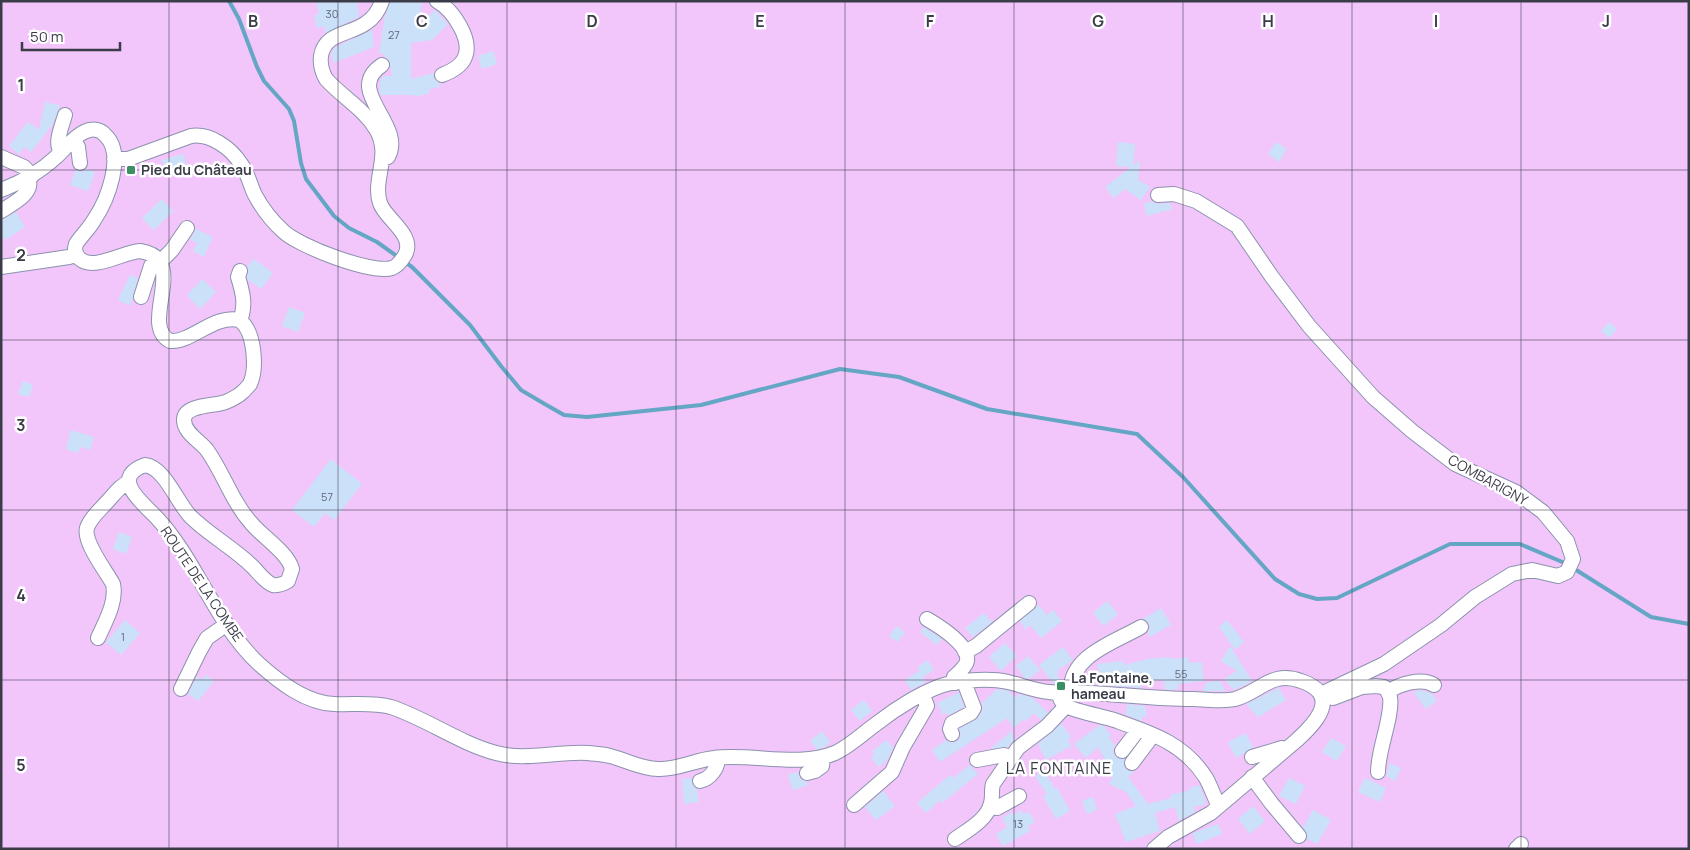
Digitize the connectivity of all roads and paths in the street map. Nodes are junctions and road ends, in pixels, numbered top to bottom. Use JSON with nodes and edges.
{"nodes":[{"id":1,"x":382,"y":1,"type":"edge"},
{"id":2,"x":437,"y":1,"type":"edge"},
{"id":3,"x":382,"y":65,"type":"dead end"},
{"id":4,"x":442,"y":75,"type":"dead end"},
{"id":5,"x":65,"y":115,"type":"dead end"},
{"id":6,"x":74,"y":140,"type":"junction"},
{"id":7,"x":61,"y":152,"type":"junction"},
{"id":8,"x":1,"y":157,"type":"edge"},
{"id":9,"x":114,"y":159,"type":"junction"},
{"id":10,"x":383,"y":159,"type":"junction"},
{"id":11,"x":80,"y":162,"type":"dead end"},
{"id":12,"x":30,"y":177,"type":"junction"},
{"id":13,"x":1,"y":190,"type":"edge"},
{"id":14,"x":1158,"y":194,"type":"dead end"},
{"id":15,"x":1,"y":211,"type":"edge"},
{"id":16,"x":187,"y":228,"type":"dead end"},
{"id":17,"x":76,"y":255,"type":"junction"},
{"id":18,"x":158,"y":260,"type":"junction"},
{"id":19,"x":1,"y":267,"type":"edge"},
{"id":20,"x":240,"y":271,"type":"dead end"},
{"id":21,"x":140,"y":296,"type":"dead end"},
{"id":22,"x":240,"y":320,"type":"junction"},
{"id":23,"x":129,"y":482,"type":"junction"},
{"id":24,"x":1029,"y":603,"type":"dead end"},
{"id":25,"x":927,"y":619,"type":"dead end"},
{"id":26,"x":227,"y":624,"type":"junction"},
{"id":27,"x":1141,"y":627,"type":"dead end"},
{"id":28,"x":98,"y":638,"type":"dead end"},
{"id":29,"x":965,"y":652,"type":"junction"},
{"id":30,"x":959,"y":682,"type":"junction"},
{"id":31,"x":1434,"y":685,"type":"dead end"},
{"id":32,"x":181,"y":689,"type":"dead end"},
{"id":33,"x":1388,"y":692,"type":"junction"},
{"id":34,"x":923,"y":695,"type":"junction"},
{"id":35,"x":1065,"y":697,"type":"junction"},
{"id":36,"x":1322,"y":698,"type":"junction"},
{"id":37,"x":1138,"y":730,"type":"junction"},
{"id":38,"x":952,"y":734,"type":"dead end"},
{"id":39,"x":1154,"y":735,"type":"junction"},
{"id":40,"x":1286,"y":750,"type":"junction"},
{"id":41,"x":1122,"y":751,"type":"dead end"},
{"id":42,"x":1007,"y":756,"type":"dead end"},
{"id":43,"x":1252,"y":756,"type":"dead end"},
{"id":44,"x":823,"y":757,"type":"junction"},
{"id":45,"x":718,"y":758,"type":"junction"},
{"id":46,"x":977,"y":760,"type":"dead end"},
{"id":47,"x":1132,"y":763,"type":"dead end"},
{"id":48,"x":1378,"y":772,"type":"dead end"},
{"id":49,"x":807,"y":773,"type":"dead end"},
{"id":50,"x":1252,"y":777,"type":"junction"},
{"id":51,"x":700,"y":781,"type":"dead end"},
{"id":52,"x":1019,"y":796,"type":"dead end"},
{"id":53,"x":854,"y":805,"type":"dead end"},
{"id":54,"x":990,"y":806,"type":"junction"},
{"id":55,"x":1219,"y":806,"type":"junction"},
{"id":56,"x":1299,"y":836,"type":"dead end"},
{"id":57,"x":956,"y":839,"type":"dead end"},
{"id":58,"x":1154,"y":849,"type":"edge"}],
"edges":[{"from":1,"to":10,"type":"street"},
{"from":2,"to":4,"type":"street"},
{"from":3,"to":10,"type":"street"},
{"from":5,"to":7,"type":"street"},
{"from":6,"to":7,"type":"street"},
{"from":6,"to":9,"type":"street"},
{"from":6,"to":11,"type":"street"},
{"from":7,"to":12,"type":"street"},
{"from":8,"to":12,"type":"street"},
{"from":9,"to":10,"type":"street"},
{"from":9,"to":17,"type":"street"},
{"from":12,"to":13,"type":"street"},
{"from":12,"to":15,"type":"street"},
{"from":14,"to":36,"type":"street","name":"COMBARIGNY"},
{"from":16,"to":18,"type":"street"},
{"from":17,"to":18,"type":"street"},
{"from":17,"to":19,"type":"street"},
{"from":18,"to":21,"type":"street"},
{"from":18,"to":22,"type":"street"},
{"from":20,"to":22,"type":"street"},
{"from":22,"to":23,"type":"street","name":"ROUTE DE LA COMBE"},
{"from":23,"to":26,"type":"street","name":"ROUTE DE LA COMBE"},
{"from":23,"to":28,"type":"street"},
{"from":24,"to":29,"type":"street"},
{"from":25,"to":29,"type":"street"},
{"from":26,"to":32,"type":"street"},
{"from":26,"to":45,"type":"street","name":"ROUTE DE LA COMBE"},
{"from":27,"to":35,"type":"street"},
{"from":29,"to":30,"type":"street"},
{"from":30,"to":34,"type":"street"},
{"from":30,"to":35,"type":"street"},
{"from":30,"to":38,"type":"street"},
{"from":31,"to":33,"type":"street"},
{"from":33,"to":36,"type":"street"},
{"from":33,"to":48,"type":"street"},
{"from":34,"to":44,"type":"street"},
{"from":34,"to":53,"type":"street"},
{"from":35,"to":36,"type":"street"},
{"from":35,"to":37,"type":"street"},
{"from":35,"to":54,"type":"street"},
{"from":36,"to":40,"type":"street"},
{"from":37,"to":39,"type":"street"},
{"from":37,"to":41,"type":"street"},
{"from":39,"to":47,"type":"street"},
{"from":39,"to":55,"type":"street"},
{"from":40,"to":43,"type":"street"},
{"from":40,"to":50,"type":"street"},
{"from":42,"to":46,"type":"street"},
{"from":44,"to":45,"type":"street","name":"ROUTE DE LA COMBE"},
{"from":44,"to":49,"type":"street"},
{"from":45,"to":51,"type":"street"},
{"from":50,"to":55,"type":"street"},
{"from":50,"to":56,"type":"street"},
{"from":52,"to":54,"type":"street"},
{"from":54,"to":57,"type":"street"},
{"from":55,"to":58,"type":"street"}]}
